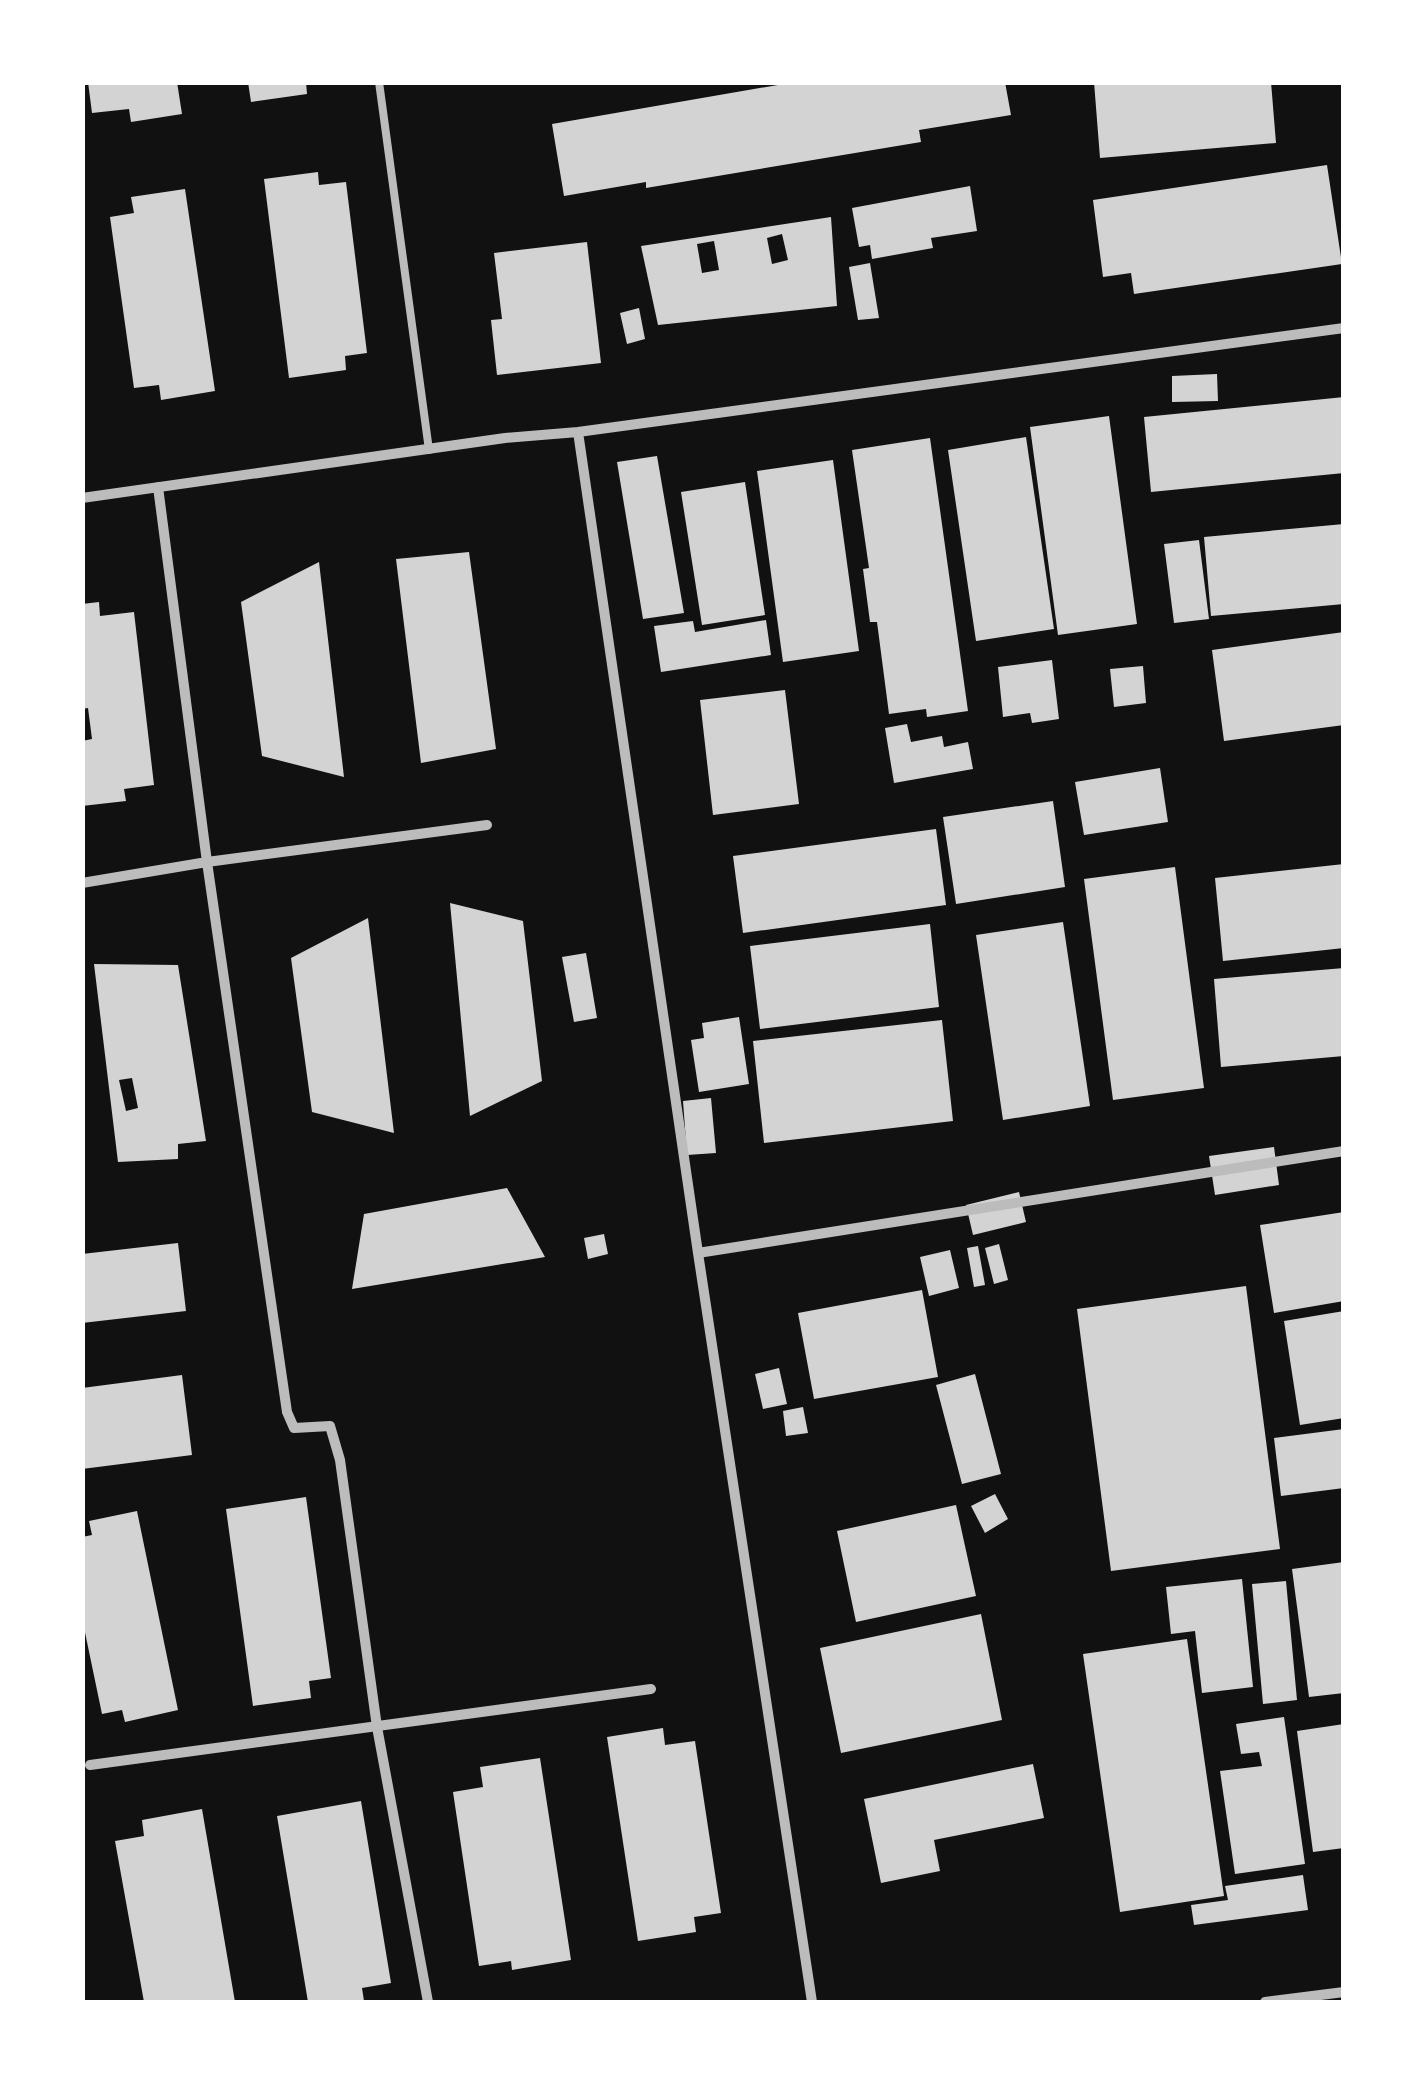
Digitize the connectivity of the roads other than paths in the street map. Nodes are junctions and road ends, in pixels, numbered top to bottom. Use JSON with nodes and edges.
{"nodes":[{"id":1,"x":380,"y":82,"type":"edge"},
{"id":2,"x":1344,"y":328,"type":"edge"},
{"id":3,"x":578,"y":432,"type":"junction"},
{"id":4,"x":429,"y":450,"type":"junction"},
{"id":5,"x":158,"y":488,"type":"junction"},
{"id":6,"x":82,"y":498,"type":"edge"},
{"id":7,"x":487,"y":825,"type":"dead end"},
{"id":8,"x":207,"y":862,"type":"junction"},
{"id":9,"x":82,"y":883,"type":"edge"},
{"id":10,"x":1344,"y":1151,"type":"edge"},
{"id":11,"x":698,"y":1253,"type":"junction"},
{"id":12,"x":651,"y":1689,"type":"dead end"},
{"id":13,"x":377,"y":1727,"type":"junction"},
{"id":14,"x":90,"y":1765,"type":"dead end"},
{"id":15,"x":1344,"y":1992,"type":"edge"},
{"id":16,"x":428,"y":2002,"type":"edge"},
{"id":17,"x":812,"y":2002,"type":"edge"},
{"id":18,"x":1265,"y":2002,"type":"edge"}],
"edges":[{"from":1,"to":4,"type":"lane"},
{"from":2,"to":3,"type":"street"},
{"from":3,"to":4,"type":"street"},
{"from":3,"to":11,"type":"street"},
{"from":4,"to":5,"type":"street"},
{"from":5,"to":6,"type":"street"},
{"from":5,"to":8,"type":"street"},
{"from":7,"to":8,"type":"street"},
{"from":8,"to":9,"type":"street"},
{"from":8,"to":13,"type":"street"},
{"from":10,"to":11,"type":"street"},
{"from":11,"to":17,"type":"street"},
{"from":12,"to":13,"type":"street"},
{"from":13,"to":14,"type":"street"},
{"from":13,"to":16,"type":"street"},
{"from":15,"to":18,"type":"street"}]}
